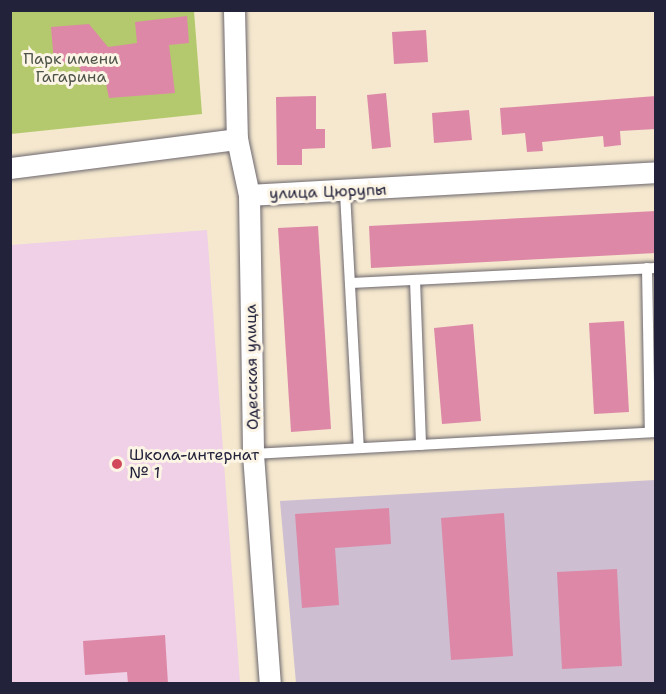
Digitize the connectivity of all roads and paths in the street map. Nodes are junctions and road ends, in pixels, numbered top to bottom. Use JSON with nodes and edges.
{"nodes":[{"id":1,"x":234,"y":10,"type":"edge"},
{"id":2,"x":237,"y":139,"type":"junction"},
{"id":3,"x":10,"y":168,"type":"edge"},
{"id":4,"x":656,"y":172,"type":"edge"},
{"id":5,"x":345,"y":193,"type":"junction"},
{"id":6,"x":249,"y":195,"type":"junction"},
{"id":7,"x":651,"y":268,"type":"edge"},
{"id":8,"x":415,"y":280,"type":"junction"},
{"id":9,"x":351,"y":283,"type":"junction"},
{"id":10,"x":653,"y":432,"type":"edge"},
{"id":11,"x":421,"y":445,"type":"junction"},
{"id":12,"x":359,"y":448,"type":"junction"},
{"id":13,"x":253,"y":454,"type":"junction"},
{"id":14,"x":270,"y":684,"type":"edge"}],
"edges":[{"from":1,"to":2,"type":"street"},
{"from":2,"to":3,"type":"street"},
{"from":2,"to":6,"type":"street","name":"улица Цюрупы"},
{"from":4,"to":5,"type":"street","name":"улица Цюрупы"},
{"from":5,"to":6,"type":"street","name":"улица Цюрупы"},
{"from":5,"to":9,"type":"lane"},
{"from":6,"to":13,"type":"street","name":"Одесская улица"},
{"from":7,"to":8,"type":"lane"},
{"from":7,"to":10,"type":"lane"},
{"from":8,"to":9,"type":"lane"},
{"from":8,"to":11,"type":"lane"},
{"from":9,"to":12,"type":"lane"},
{"from":10,"to":11,"type":"lane"},
{"from":11,"to":12,"type":"lane"},
{"from":12,"to":13,"type":"lane"},
{"from":13,"to":14,"type":"street","name":"Одесская улица"}]}
